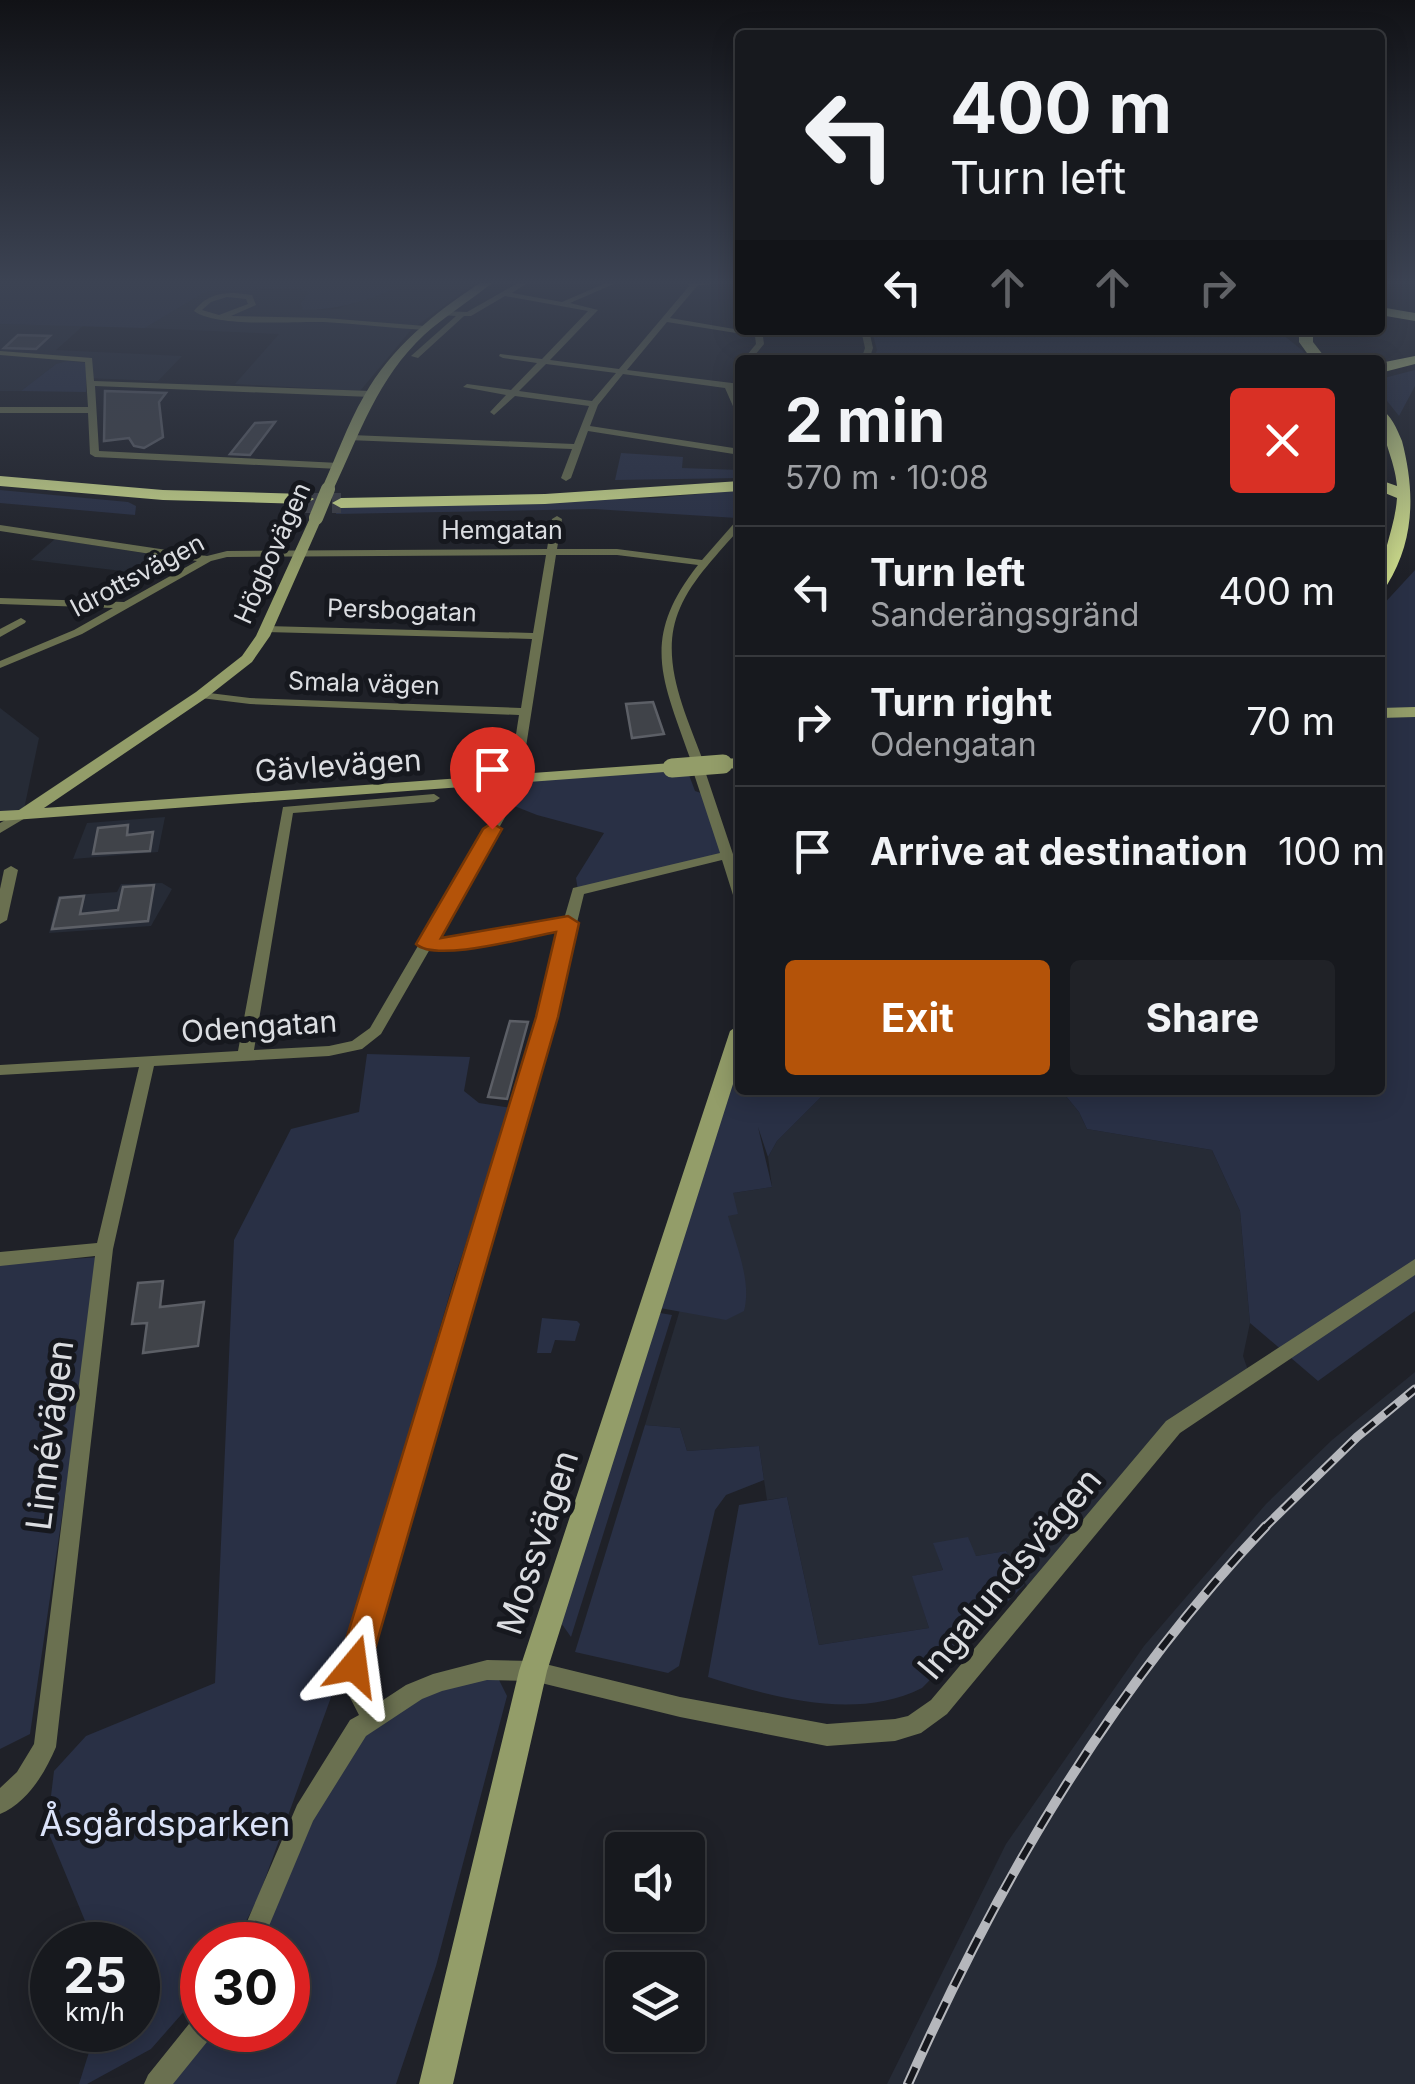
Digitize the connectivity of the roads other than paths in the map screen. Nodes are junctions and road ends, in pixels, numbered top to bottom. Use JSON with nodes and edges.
{"nodes":[{"id":1,"x":380,"y":380,"type":"edge"},
{"id":2,"x":526,"y":380,"type":"edge"},
{"id":3,"x":615,"y":380,"type":"edge"},
{"id":4,"x":689,"y":380,"type":"edge"},
{"id":5,"x":731,"y":380,"type":"edge"},
{"id":6,"x":92,"y":383,"type":"joint"},
{"id":7,"x":728,"y":385,"type":"junction"},
{"id":8,"x":735,"y":386,"type":"edge"},
{"id":9,"x":467,"y":387,"type":"dead end"},
{"id":10,"x":370,"y":394,"type":"junction"},
{"id":11,"x":513,"y":394,"type":"junction"},
{"id":12,"x":735,"y":401,"type":"edge"},
{"id":13,"x":594,"y":404,"type":"junction"},
{"id":14,"x":0,"y":410,"type":"edge"},
{"id":15,"x":91,"y":410,"type":"junction"},
{"id":16,"x":494,"y":412,"type":"dead end"},
{"id":17,"x":1385,"y":423,"type":"edge"},
{"id":18,"x":584,"y":428,"type":"junction"},
{"id":19,"x":351,"y":438,"type":"junction"},
{"id":20,"x":1385,"y":439,"type":"edge"},
{"id":21,"x":1413,"y":442,"type":"edge"},
{"id":22,"x":578,"y":447,"type":"junction"},
{"id":23,"x":735,"y":451,"type":"edge"},
{"id":24,"x":339,"y":466,"type":"junction"},
{"id":25,"x":1411,"y":467,"type":"junction"},
{"id":26,"x":566,"y":478,"type":"dead end"},
{"id":27,"x":0,"y":483,"type":"edge"},
{"id":28,"x":735,"y":484,"type":"edge"},
{"id":29,"x":1385,"y":487,"type":"edge"},
{"id":30,"x":1402,"y":494,"type":"junction"},
{"id":31,"x":337,"y":497,"type":"junction"},
{"id":32,"x":304,"y":501,"type":"tunnel mouth"},
{"id":33,"x":557,"y":519,"type":"dead end"},
{"id":34,"x":735,"y":527,"type":"edge"},
{"id":35,"x":0,"y":528,"type":"edge"},
{"id":36,"x":1385,"y":551,"type":"edge"},
{"id":37,"x":550,"y":552,"type":"junction"},
{"id":38,"x":300,"y":553,"type":"junction"},
{"id":39,"x":207,"y":559,"type":"junction"},
{"id":40,"x":702,"y":562,"type":"junction"},
{"id":41,"x":1385,"y":572,"type":"edge"},
{"id":42,"x":0,"y":601,"type":"edge"},
{"id":43,"x":127,"y":605,"type":"junction"},
{"id":44,"x":21,"y":621,"type":"dead end"},
{"id":45,"x":266,"y":629,"type":"junction"},
{"id":46,"x":0,"y":634,"type":"edge"},
{"id":47,"x":538,"y":636,"type":"junction"},
{"id":48,"x":0,"y":666,"type":"edge"},
{"id":49,"x":201,"y":696,"type":"junction"},
{"id":50,"x":526,"y":712,"type":"junction"},
{"id":51,"x":1415,"y":712,"type":"edge"},
{"id":52,"x":1385,"y":713,"type":"edge"},
{"id":53,"x":732,"y":763,"type":"edge"},
{"id":54,"x":517,"y":766,"type":"dead end"},
{"id":55,"x":60,"y":790,"type":"junction"},
{"id":56,"x":434,"y":798,"type":"dead end"},
{"id":57,"x":506,"y":805,"type":"dead end"},
{"id":58,"x":118,"y":808,"type":"junction"},
{"id":59,"x":23,"y":814,"type":"junction"},
{"id":60,"x":0,"y":816,"type":"edge"},
{"id":61,"x":0,"y":829,"type":"edge"},
{"id":62,"x":727,"y":855,"type":"junction"},
{"id":63,"x":11,"y":870,"type":"dead end"},
{"id":64,"x":735,"y":880,"type":"edge"},
{"id":65,"x":0,"y":920,"type":"edge"},
{"id":66,"x":568,"y":923,"type":"junction"},
{"id":67,"x":426,"y":944,"type":"junction"},
{"id":68,"x":735,"y":1046,"type":"edge"},
{"id":69,"x":245,"y":1056,"type":"junction"},
{"id":70,"x":148,"y":1061,"type":"junction"},
{"id":71,"x":0,"y":1070,"type":"edge"},
{"id":72,"x":104,"y":1250,"type":"junction"},
{"id":73,"x":0,"y":1259,"type":"edge"},
{"id":74,"x":1415,"y":1266,"type":"edge"},
{"id":75,"x":533,"y":1671,"type":"junction"},
{"id":76,"x":372,"y":1717,"type":"junction"},
{"id":77,"x":0,"y":1804,"type":"edge"},
{"id":78,"x":259,"y":1922,"type":"edge"},
{"id":79,"x":183,"y":2052,"type":"edge"},
{"id":80,"x":158,"y":2084,"type":"edge"},
{"id":81,"x":436,"y":2084,"type":"edge"}],
"edges":[{"from":1,"to":10,"type":"main road","name":"Högbovägen"},
{"from":2,"to":11,"type":"street"},
{"from":3,"to":13,"type":"street"},
{"from":4,"to":7,"type":"street"},
{"from":5,"to":7,"type":"street"},
{"from":6,"to":10,"type":"street"},
{"from":6,"to":15,"type":"street"},
{"from":7,"to":8,"type":"street"},
{"from":7,"to":12,"type":"street"},
{"from":9,"to":11,"type":"street"},
{"from":10,"to":19,"type":"main road","name":"Högbovägen"},
{"from":11,"to":13,"type":"street"},
{"from":11,"to":16,"type":"street"},
{"from":13,"to":18,"type":"street"},
{"from":14,"to":15,"type":"street"},
{"from":15,"to":24,"type":"street"},
{"from":17,"to":25,"type":"highway"},
{"from":18,"to":22,"type":"street"},
{"from":18,"to":23,"type":"street"},
{"from":19,"to":22,"type":"street"},
{"from":19,"to":24,"type":"main road","name":"Högbovägen"},
{"from":20,"to":30,"type":"highway"},
{"from":21,"to":25,"type":"highway"},
{"from":22,"to":26,"type":"street"},
{"from":24,"to":31,"type":"main road","name":"Högbovägen"},
{"from":25,"to":41,"type":"highway"},
{"from":27,"to":32,"type":"highway"},
{"from":28,"to":31,"type":"highway"},
{"from":29,"to":30,"type":"highway"},
{"from":30,"to":36,"type":"highway"},
{"from":31,"to":38,"type":"main road","name":"Högbovägen","bridge":true},
{"from":33,"to":37,"type":"street"},
{"from":34,"to":40,"type":"street"},
{"from":35,"to":39,"type":"street"},
{"from":37,"to":38,"type":"street","name":"Hemgatan"},
{"from":37,"to":40,"type":"street","name":"Hemgatan"},
{"from":37,"to":47,"type":"street"},
{"from":38,"to":39,"type":"street","name":"Idrottsvägen"},
{"from":38,"to":45,"type":"main road","name":"Högbovägen"},
{"from":39,"to":43,"type":"street","name":"Idrottsvägen"},
{"from":40,"to":62,"type":"street"},
{"from":42,"to":43,"type":"street"},
{"from":43,"to":48,"type":"street","name":"Idrottsvägen"},
{"from":44,"to":46,"type":"street"},
{"from":45,"to":47,"type":"street","name":"Persbogatan"},
{"from":45,"to":49,"type":"main road","name":"Högbovägen"},
{"from":47,"to":50,"type":"street"},
{"from":49,"to":50,"type":"street","name":"Smala vägen"},
{"from":49,"to":55,"type":"main road","name":"Högbovägen"},
{"from":50,"to":54,"type":"street"},
{"from":51,"to":52,"type":"main road"},
{"from":53,"to":58,"type":"main road","name":"Gävlevägen","bridge":true},
{"from":55,"to":58,"type":"main road"},
{"from":55,"to":59,"type":"main road","name":"Högbovägen"},
{"from":56,"to":69,"type":"street"},
{"from":57,"to":67,"type":"street","name":"Odengatan"},
{"from":58,"to":59,"type":"main road","name":"Gävlevägen"},
{"from":59,"to":60,"type":"main road","name":"Gävlevägen"},
{"from":59,"to":61,"type":"street","name":"Högbovägen"},
{"from":62,"to":64,"type":"street"},
{"from":62,"to":66,"type":"street"},
{"from":63,"to":65,"type":"street"},
{"from":66,"to":67,"type":"street"},
{"from":66,"to":76,"type":"street"},
{"from":67,"to":69,"type":"street","name":"Odengatan"},
{"from":68,"to":75,"type":"main road","name":"Mossvägen"},
{"from":69,"to":70,"type":"street","name":"Odengatan"},
{"from":70,"to":71,"type":"street","name":"Odengatan"},
{"from":70,"to":72,"type":"street","name":"Linnévägen"},
{"from":72,"to":73,"type":"street"},
{"from":72,"to":77,"type":"street","name":"Linnévägen"},
{"from":74,"to":75,"type":"street","name":"Ingalundsvägen"},
{"from":75,"to":76,"type":"street","name":"Ingalundsvägen"},
{"from":75,"to":81,"type":"main road","name":"Mossvägen"},
{"from":76,"to":78,"type":"street","name":"Ingalundsvägen"},
{"from":79,"to":80,"type":"street"}]}
